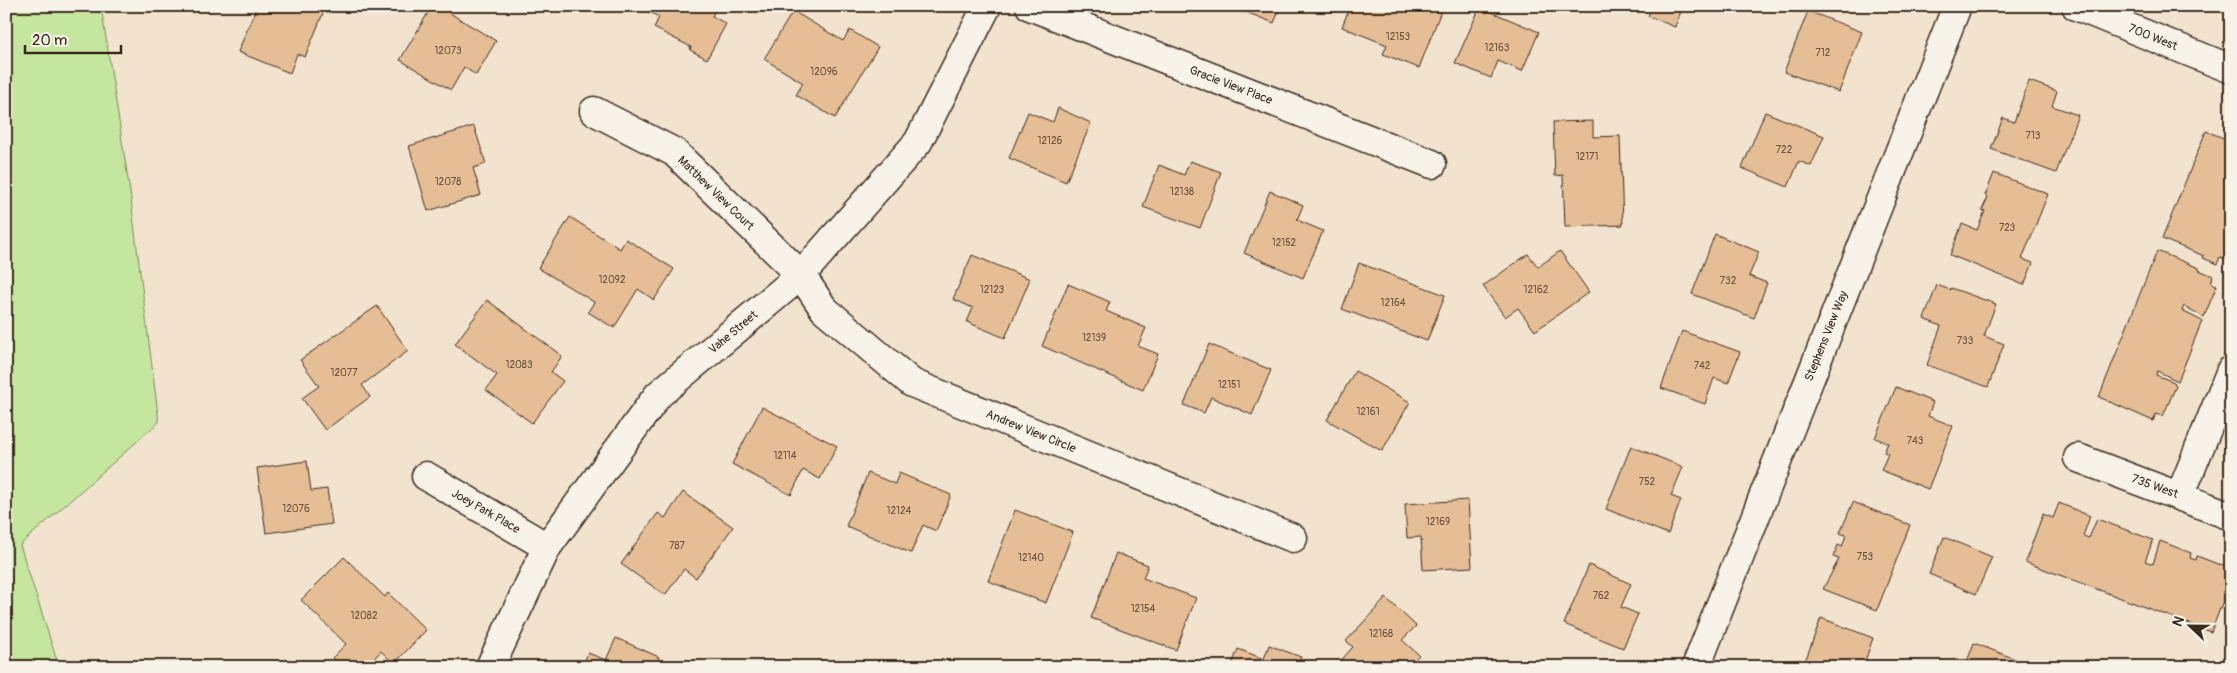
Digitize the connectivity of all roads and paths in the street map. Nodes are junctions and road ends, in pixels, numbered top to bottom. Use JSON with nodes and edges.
{"nodes":[{"id":1,"x":987,"y":6,"type":"edge"},
{"id":2,"x":1030,"y":6,"type":"edge"},
{"id":3,"x":1957,"y":6,"type":"edge"},
{"id":4,"x":2076,"y":6,"type":"edge"},
{"id":5,"x":2231,"y":69,"type":"edge"},
{"id":6,"x":594,"y":111,"type":"dead end"},
{"id":7,"x":1432,"y":164,"type":"dead end"},
{"id":8,"x":801,"y":276,"type":"junction"},
{"id":9,"x":2231,"y":370,"type":"edge"},
{"id":10,"x":2078,"y":458,"type":"dead end"},
{"id":11,"x":426,"y":476,"type":"dead end"},
{"id":12,"x":2180,"y":496,"type":"junction"},
{"id":13,"x":2231,"y":516,"type":"edge"},
{"id":14,"x":1293,"y":538,"type":"dead end"},
{"id":15,"x":546,"y":547,"type":"junction"},
{"id":16,"x":490,"y":667,"type":"edge"},
{"id":17,"x":1696,"y":667,"type":"edge"}],
"edges":[{"from":1,"to":8,"type":"street","name":"Vahe Street"},
{"from":2,"to":7,"type":"street","name":"Gracie View Place"},
{"from":3,"to":17,"type":"street","name":"Stephens View Way"},
{"from":4,"to":5,"type":"street","name":"700 West"},
{"from":6,"to":8,"type":"street","name":"Matthew View Court"},
{"from":8,"to":14,"type":"street","name":"Andrew View Circle"},
{"from":8,"to":15,"type":"street","name":"Vahe Street"},
{"from":9,"to":12,"type":"street"},
{"from":10,"to":12,"type":"street","name":"735 West"},
{"from":11,"to":15,"type":"street","name":"Joey Park Place"},
{"from":12,"to":13,"type":"street","name":"735 West"},
{"from":15,"to":16,"type":"street","name":"Vahe Street"}]}
